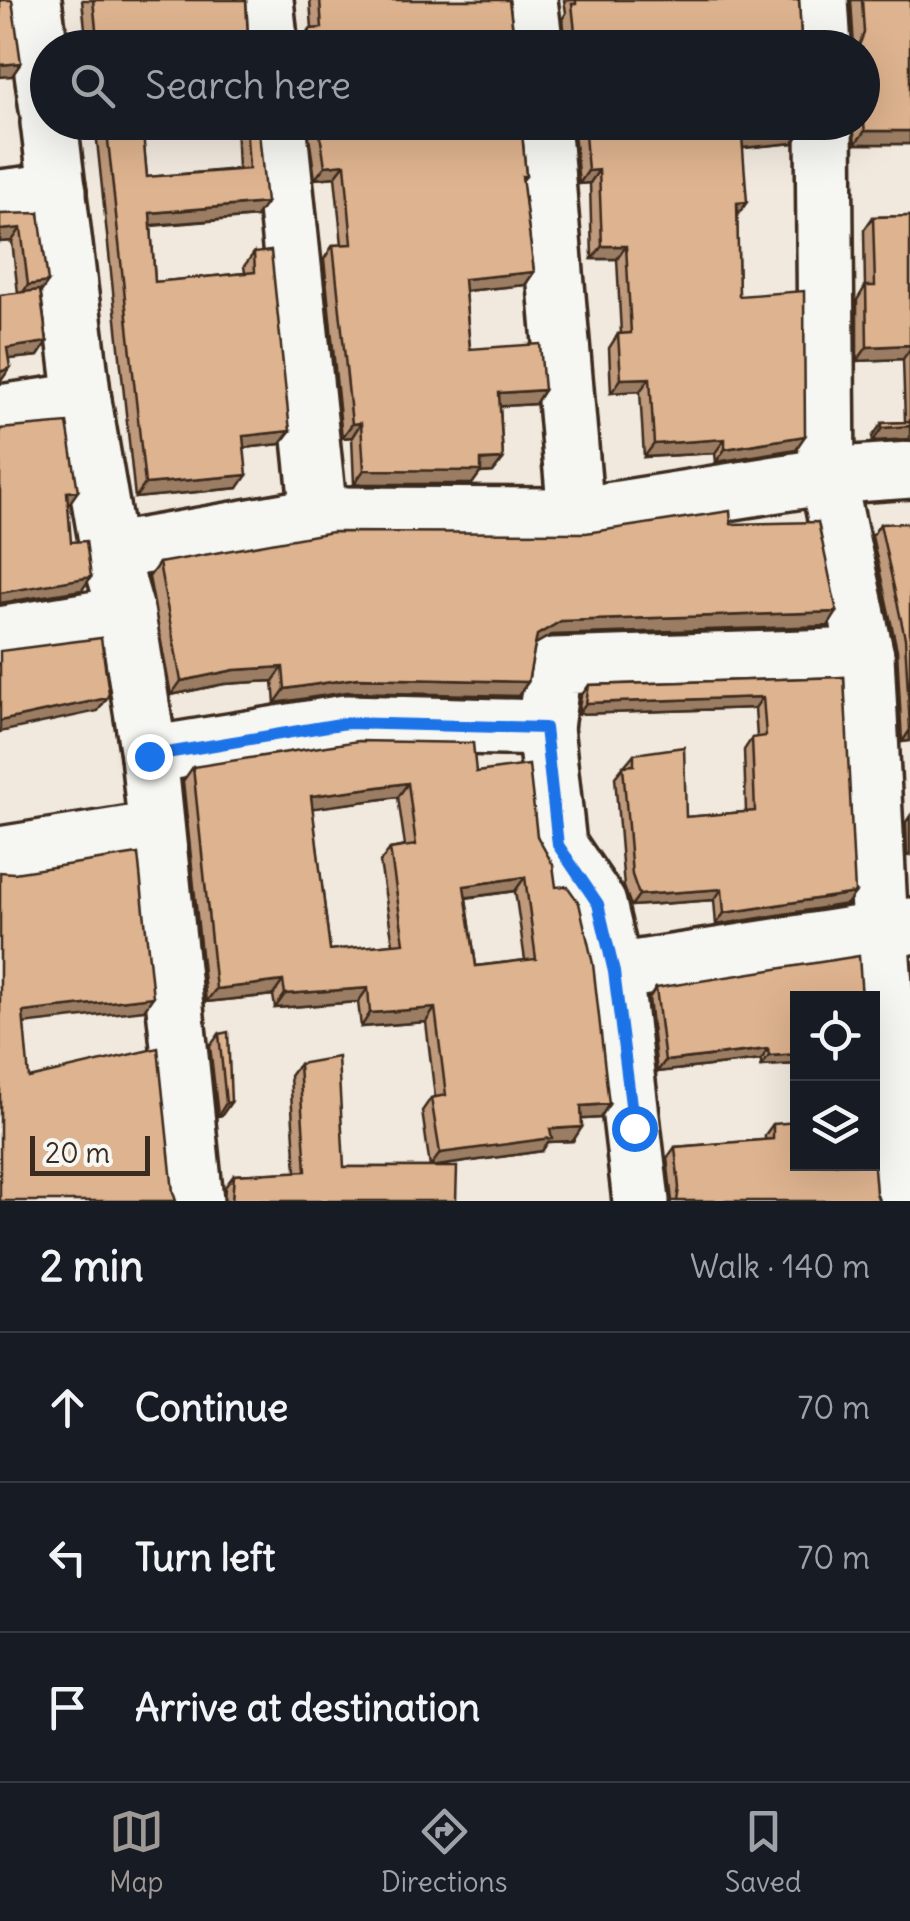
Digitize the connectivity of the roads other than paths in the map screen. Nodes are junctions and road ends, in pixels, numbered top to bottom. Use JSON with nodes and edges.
{"nodes":[{"id":1,"x":33,"y":0,"type":"edge"},
{"id":2,"x":265,"y":0,"type":"edge"},
{"id":3,"x":528,"y":0,"type":"edge"},
{"id":4,"x":820,"y":0,"type":"edge"},
{"id":5,"x":37,"y":30,"type":"edge"},
{"id":6,"x":268,"y":30,"type":"edge"},
{"id":7,"x":532,"y":30,"type":"edge"},
{"id":8,"x":822,"y":30,"type":"edge"},
{"id":9,"x":51,"y":140,"type":"edge"},
{"id":10,"x":280,"y":140,"type":"edge"},
{"id":11,"x":544,"y":140,"type":"edge"},
{"id":12,"x":824,"y":140,"type":"edge"},
{"id":13,"x":58,"y":191,"type":"junction"},
{"id":14,"x":0,"y":198,"type":"edge"},
{"id":15,"x":83,"y":402,"type":"junction"},
{"id":16,"x":0,"y":413,"type":"edge"},
{"id":17,"x":910,"y":470,"type":"edge"},
{"id":18,"x":827,"y":476,"type":"junction"},
{"id":19,"x":319,"y":515,"type":"junction"},
{"id":20,"x":576,"y":516,"type":"junction"},
{"id":21,"x":109,"y":552,"type":"junction"},
{"id":22,"x":127,"y":614,"type":"junction"},
{"id":23,"x":0,"y":635,"type":"edge"},
{"id":24,"x":866,"y":656,"type":"junction"},
{"id":25,"x":545,"y":728,"type":"junction"},
{"id":26,"x":149,"y":756,"type":"junction"},
{"id":27,"x":156,"y":830,"type":"junction"},
{"id":28,"x":0,"y":854,"type":"edge"},
{"id":29,"x":895,"y":929,"type":"edge"},
{"id":30,"x":614,"y":972,"type":"junction"},
{"id":31,"x":195,"y":1201,"type":"edge"},
{"id":32,"x":641,"y":1201,"type":"edge"},
{"id":33,"x":900,"y":1201,"type":"edge"}],
"edges":[{"from":1,"to":5,"type":"street"},
{"from":2,"to":6,"type":"street"},
{"from":3,"to":7,"type":"street"},
{"from":4,"to":8,"type":"street"},
{"from":9,"to":13,"type":"street"},
{"from":10,"to":19,"type":"street"},
{"from":11,"to":20,"type":"street"},
{"from":12,"to":18,"type":"street"},
{"from":13,"to":14,"type":"street"},
{"from":13,"to":15,"type":"street"},
{"from":15,"to":16,"type":"street"},
{"from":15,"to":21,"type":"street"},
{"from":17,"to":18,"type":"street"},
{"from":18,"to":20,"type":"street"},
{"from":18,"to":24,"type":"street"},
{"from":19,"to":20,"type":"street"},
{"from":19,"to":21,"type":"street"},
{"from":21,"to":22,"type":"street"},
{"from":22,"to":23,"type":"street"},
{"from":22,"to":26,"type":"street"},
{"from":24,"to":25,"type":"street"},
{"from":24,"to":29,"type":"street"},
{"from":25,"to":26,"type":"street"},
{"from":25,"to":30,"type":"street"},
{"from":26,"to":27,"type":"street"},
{"from":27,"to":28,"type":"street"},
{"from":27,"to":31,"type":"street"},
{"from":29,"to":30,"type":"street"},
{"from":29,"to":33,"type":"street"},
{"from":30,"to":32,"type":"street"}]}
